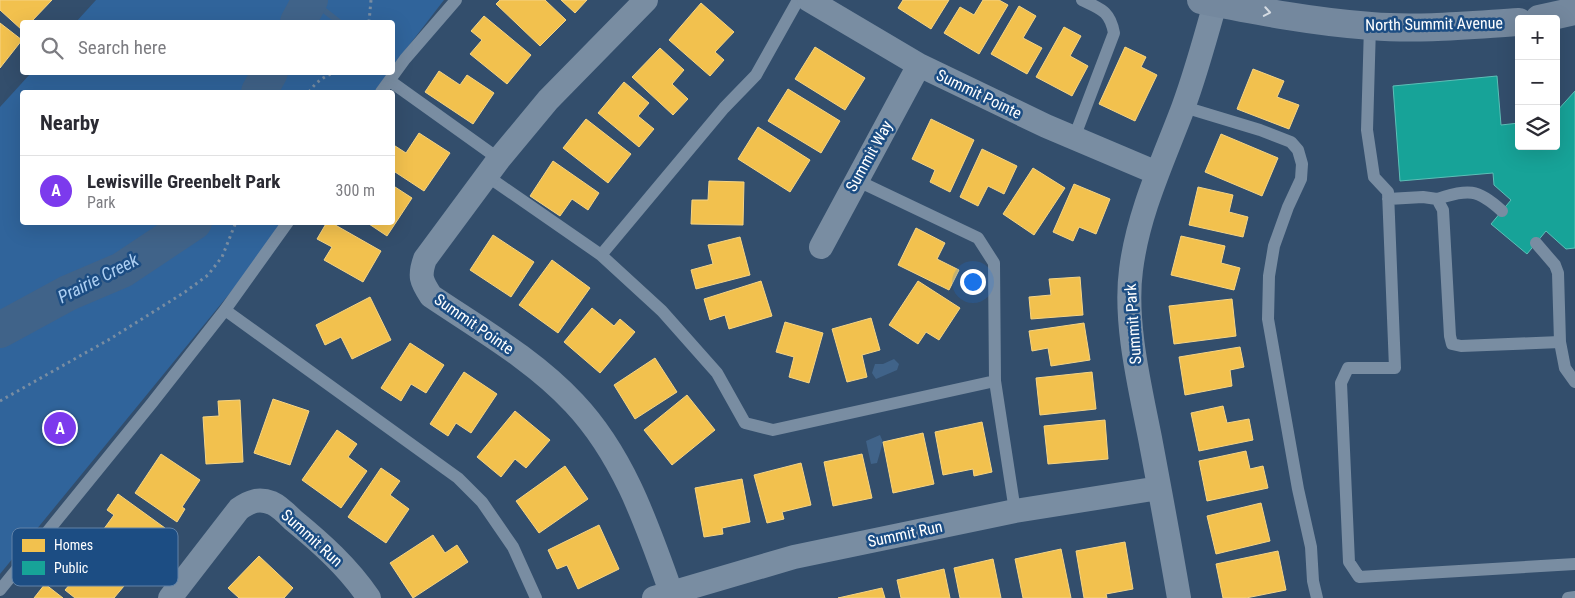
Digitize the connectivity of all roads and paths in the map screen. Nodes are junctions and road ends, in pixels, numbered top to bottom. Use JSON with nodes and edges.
{"nodes":[{"id":1,"x":371,"y":0,"type":"edge"},
{"id":2,"x":456,"y":0,"type":"edge"},
{"id":3,"x":646,"y":0,"type":"edge"},
{"id":4,"x":798,"y":0,"type":"edge"},
{"id":5,"x":809,"y":0,"type":"edge"},
{"id":6,"x":1082,"y":0,"type":"edge"},
{"id":7,"x":1211,"y":1,"type":"edge"},
{"id":8,"x":1575,"y":11,"type":"edge"},
{"id":9,"x":1557,"y":15,"type":"edge"},
{"id":10,"x":368,"y":20,"type":"edge"},
{"id":11,"x":1515,"y":22,"type":"edge"},
{"id":12,"x":1370,"y":26,"type":"junction"},
{"id":13,"x":919,"y":65,"type":"junction"},
{"id":14,"x":395,"y":74,"type":"edge"},
{"id":15,"x":327,"y":75,"type":"edge"},
{"id":16,"x":394,"y":75,"type":"edge"},
{"id":17,"x":390,"y":81,"type":"junction"},
{"id":18,"x":310,"y":90,"type":"edge"},
{"id":19,"x":383,"y":90,"type":"edge"},
{"id":20,"x":1184,"y":106,"type":"junction"},
{"id":21,"x":1074,"y":138,"type":"junction"},
{"id":22,"x":493,"y":168,"type":"junction"},
{"id":23,"x":1157,"y":173,"type":"junction"},
{"id":24,"x":856,"y":180,"type":"junction"},
{"id":25,"x":1388,"y":198,"type":"junction"},
{"id":26,"x":1437,"y":199,"type":"junction"},
{"id":27,"x":1502,"y":211,"type":"dead end"},
{"id":28,"x":235,"y":225,"type":"edge"},
{"id":29,"x":286,"y":225,"type":"edge"},
{"id":30,"x":1536,"y":244,"type":"dead end"},
{"id":31,"x":821,"y":247,"type":"dead end"},
{"id":32,"x":601,"y":255,"type":"junction"},
{"id":33,"x":224,"y":310,"type":"junction"},
{"id":34,"x":1560,"y":342,"type":"junction"},
{"id":35,"x":995,"y":381,"type":"junction"},
{"id":36,"x":1575,"y":382,"type":"edge"},
{"id":37,"x":0,"y":401,"type":"edge"},
{"id":38,"x":1160,"y":488,"type":"junction"},
{"id":39,"x":1015,"y":511,"type":"junction"},
{"id":40,"x":51,"y":528,"type":"edge"},
{"id":41,"x":1575,"y":564,"type":"edge"},
{"id":42,"x":12,"y":575,"type":"edge"},
{"id":43,"x":0,"y":590,"type":"edge"},
{"id":44,"x":662,"y":595,"type":"edge"},
{"id":45,"x":173,"y":597,"type":"edge"},
{"id":46,"x":1575,"y":597,"type":"edge"},
{"id":47,"x":369,"y":598,"type":"edge"},
{"id":48,"x":536,"y":598,"type":"edge"},
{"id":49,"x":1179,"y":598,"type":"edge"},
{"id":50,"x":1317,"y":598,"type":"edge"},
{"id":51,"x":1568,"y":598,"type":"edge"}],
"edges":[{"from":1,"to":10,"type":"path"},
{"from":2,"to":14,"type":"lane"},
{"from":3,"to":22,"type":"street","name":"Summit Pointe"},
{"from":4,"to":32,"type":"lane"},
{"from":5,"to":13,"type":"street","name":"Summit Pointe"},
{"from":6,"to":21,"type":"lane"},
{"from":7,"to":12,"type":"main road","name":"North Summit Avenue","one_way":true},
{"from":7,"to":20,"type":"street","name":"Summit Park"},
{"from":8,"to":9,"type":"main road"},
{"from":11,"to":12,"type":"main road","name":"North Summit Avenue"},
{"from":12,"to":25,"type":"lane"},
{"from":13,"to":21,"type":"street","name":"Summit Pointe"},
{"from":13,"to":24,"type":"street","name":"Summit Way"},
{"from":15,"to":18,"type":"path"},
{"from":16,"to":17,"type":"lane"},
{"from":17,"to":19,"type":"lane"},
{"from":17,"to":22,"type":"lane"},
{"from":20,"to":23,"type":"street","name":"Summit Park"},
{"from":20,"to":50,"type":"lane"},
{"from":21,"to":23,"type":"street","name":"Summit Pointe"},
{"from":22,"to":32,"type":"lane"},
{"from":22,"to":44,"type":"street","name":"Summit Pointe"},
{"from":23,"to":38,"type":"street","name":"Summit Park"},
{"from":24,"to":31,"type":"street","name":"Summit Way"},
{"from":24,"to":35,"type":"lane"},
{"from":25,"to":26,"type":"lane"},
{"from":25,"to":41,"type":"lane"},
{"from":26,"to":27,"type":"lane"},
{"from":26,"to":34,"type":"lane"},
{"from":28,"to":37,"type":"path"},
{"from":29,"to":33,"type":"lane"},
{"from":30,"to":34,"type":"lane"},
{"from":32,"to":35,"type":"lane"},
{"from":33,"to":40,"type":"lane"},
{"from":33,"to":48,"type":"lane"},
{"from":34,"to":36,"type":"lane"},
{"from":35,"to":39,"type":"lane"},
{"from":38,"to":39,"type":"street","name":"Summit Run"},
{"from":38,"to":49,"type":"street","name":"Summit Park"},
{"from":39,"to":44,"type":"street","name":"Summit Run"},
{"from":42,"to":43,"type":"lane"},
{"from":45,"to":47,"type":"street","name":"Summit Run"},
{"from":46,"to":51,"type":"lane"}]}
